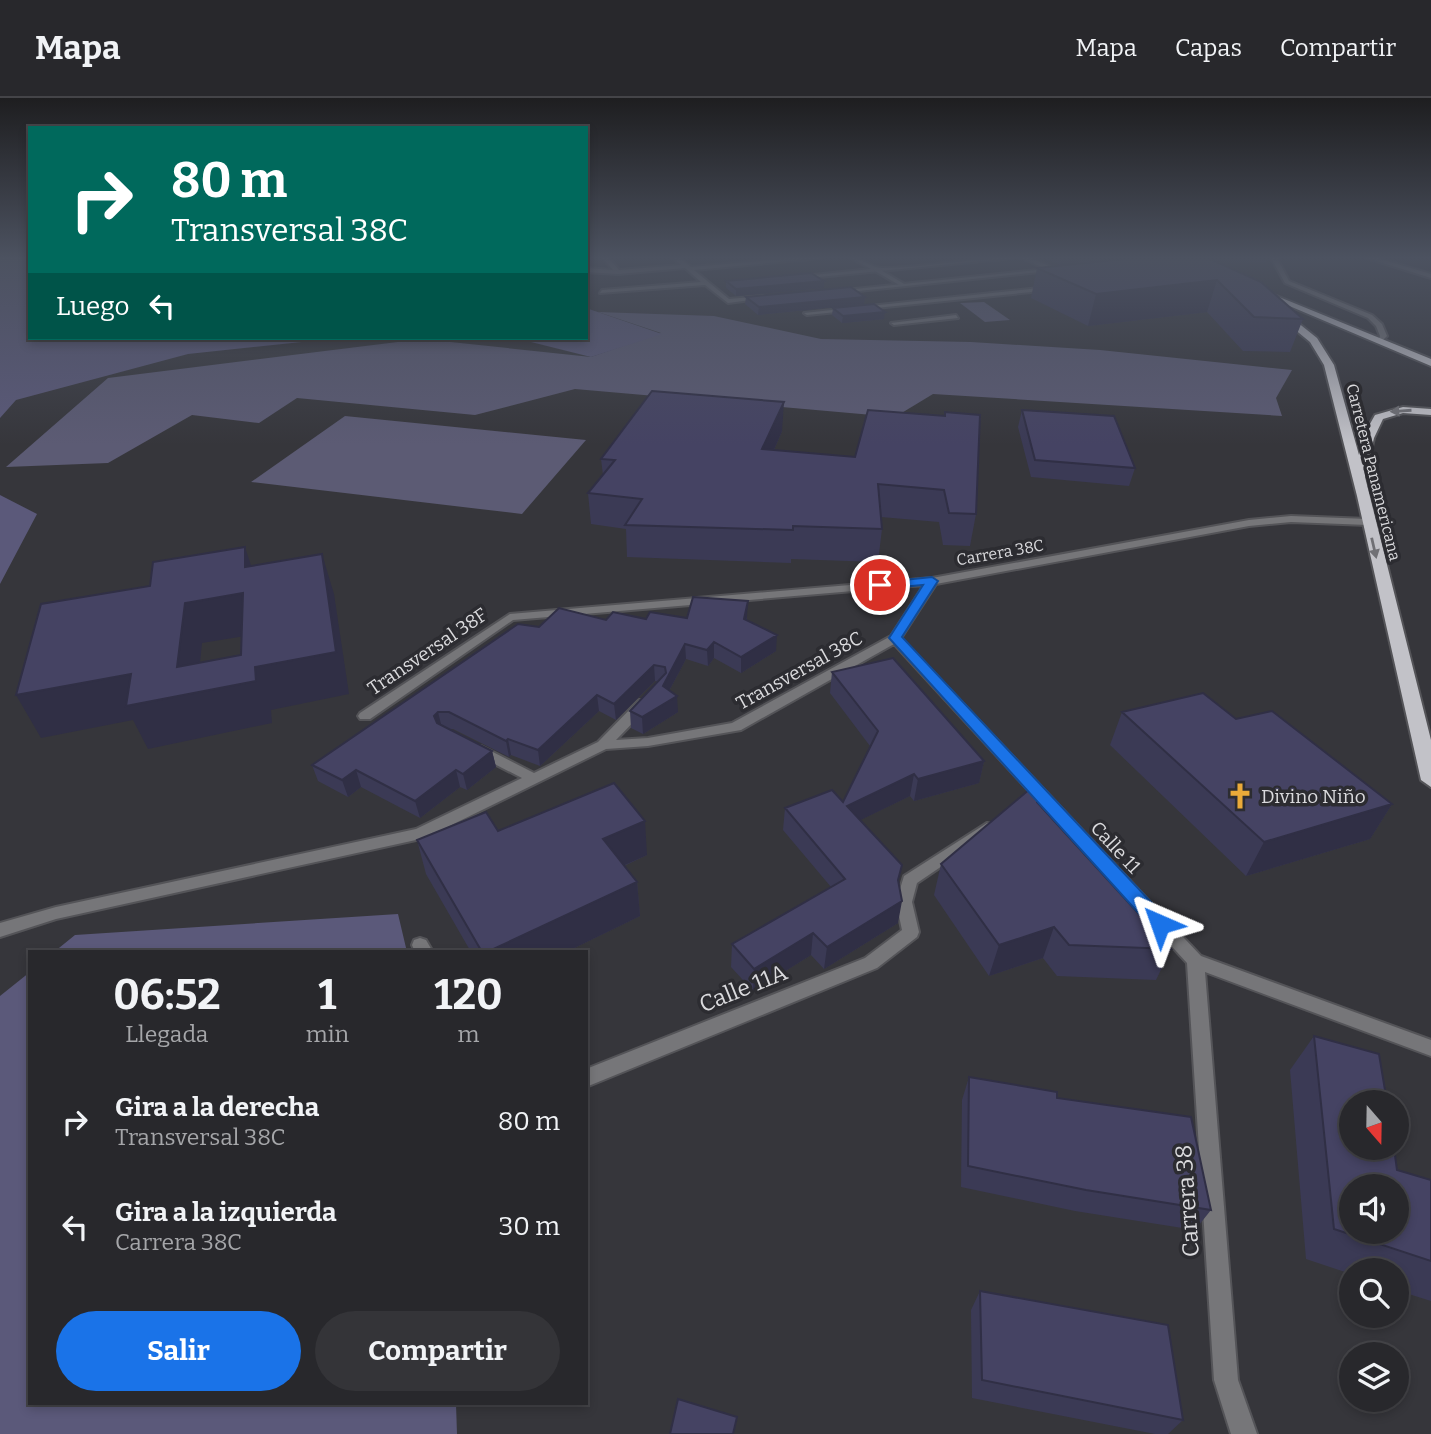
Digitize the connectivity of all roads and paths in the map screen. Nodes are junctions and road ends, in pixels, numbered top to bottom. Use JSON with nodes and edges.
{"nodes":[{"id":1,"x":921,"y":320,"type":"edge"},
{"id":2,"x":1291,"y":320,"type":"edge"},
{"id":3,"x":1333,"y":320,"type":"edge"},
{"id":4,"x":1376,"y":320,"type":"edge"},
{"id":5,"x":894,"y":323,"type":"dead end"},
{"id":6,"x":1380,"y":340,"type":"junction"},
{"id":7,"x":1431,"y":363,"type":"edge"},
{"id":8,"x":1431,"y":412,"type":"edge"},
{"id":9,"x":1360,"y":481,"type":"junction"},
{"id":10,"x":1368,"y":523,"type":"junction"},
{"id":11,"x":932,"y":581,"type":"junction"},
{"id":12,"x":510,"y":617,"type":"joint"},
{"id":13,"x":895,"y":638,"type":"junction"},
{"id":14,"x":650,"y":697,"type":"edge"},
{"id":15,"x":365,"y":716,"type":"dead end"},
{"id":16,"x":458,"y":740,"type":"edge"},
{"id":17,"x":603,"y":745,"type":"junction"},
{"id":18,"x":535,"y":779,"type":"junction"},
{"id":19,"x":1431,"y":780,"type":"edge"},
{"id":20,"x":1002,"y":817,"type":"edge"},
{"id":21,"x":0,"y":930,"type":"edge"},
{"id":22,"x":1195,"y":961,"type":"junction"},
{"id":23,"x":1431,"y":1048,"type":"edge"},
{"id":24,"x":588,"y":1077,"type":"edge"},
{"id":25,"x":1244,"y":1434,"type":"edge"}],
"edges":[{"from":1,"to":5,"type":"street"},
{"from":2,"to":9,"type":"highway","name":"Carretera Panamericana"},
{"from":3,"to":6,"type":"highway"},
{"from":4,"to":6,"type":"street"},
{"from":6,"to":7,"type":"highway"},
{"from":8,"to":9,"type":"highway","one_way":true},
{"from":9,"to":10,"type":"highway","name":"Carretera Panamericana"},
{"from":10,"to":11,"type":"street","name":"Carrera 38C"},
{"from":10,"to":19,"type":"highway","name":"Carretera Panamericana","one_way":true},
{"from":11,"to":12,"type":"street","name":"Carrera 38C"},
{"from":11,"to":13,"type":"street","name":"Transversal 38C"},
{"from":12,"to":15,"type":"street","name":"Transversal 38F"},
{"from":13,"to":17,"type":"street","name":"Transversal 38C"},
{"from":13,"to":22,"type":"street","name":"Calle 11"},
{"from":14,"to":17,"type":"street"},
{"from":16,"to":18,"type":"street"},
{"from":17,"to":18,"type":"street","name":"Transversal 38C"},
{"from":18,"to":21,"type":"street","name":"Transversal 38C"},
{"from":20,"to":24,"type":"street","name":"Calle 11A"},
{"from":22,"to":23,"type":"street","name":"Calle 11"},
{"from":22,"to":25,"type":"street","name":"Carrera 38"}]}
